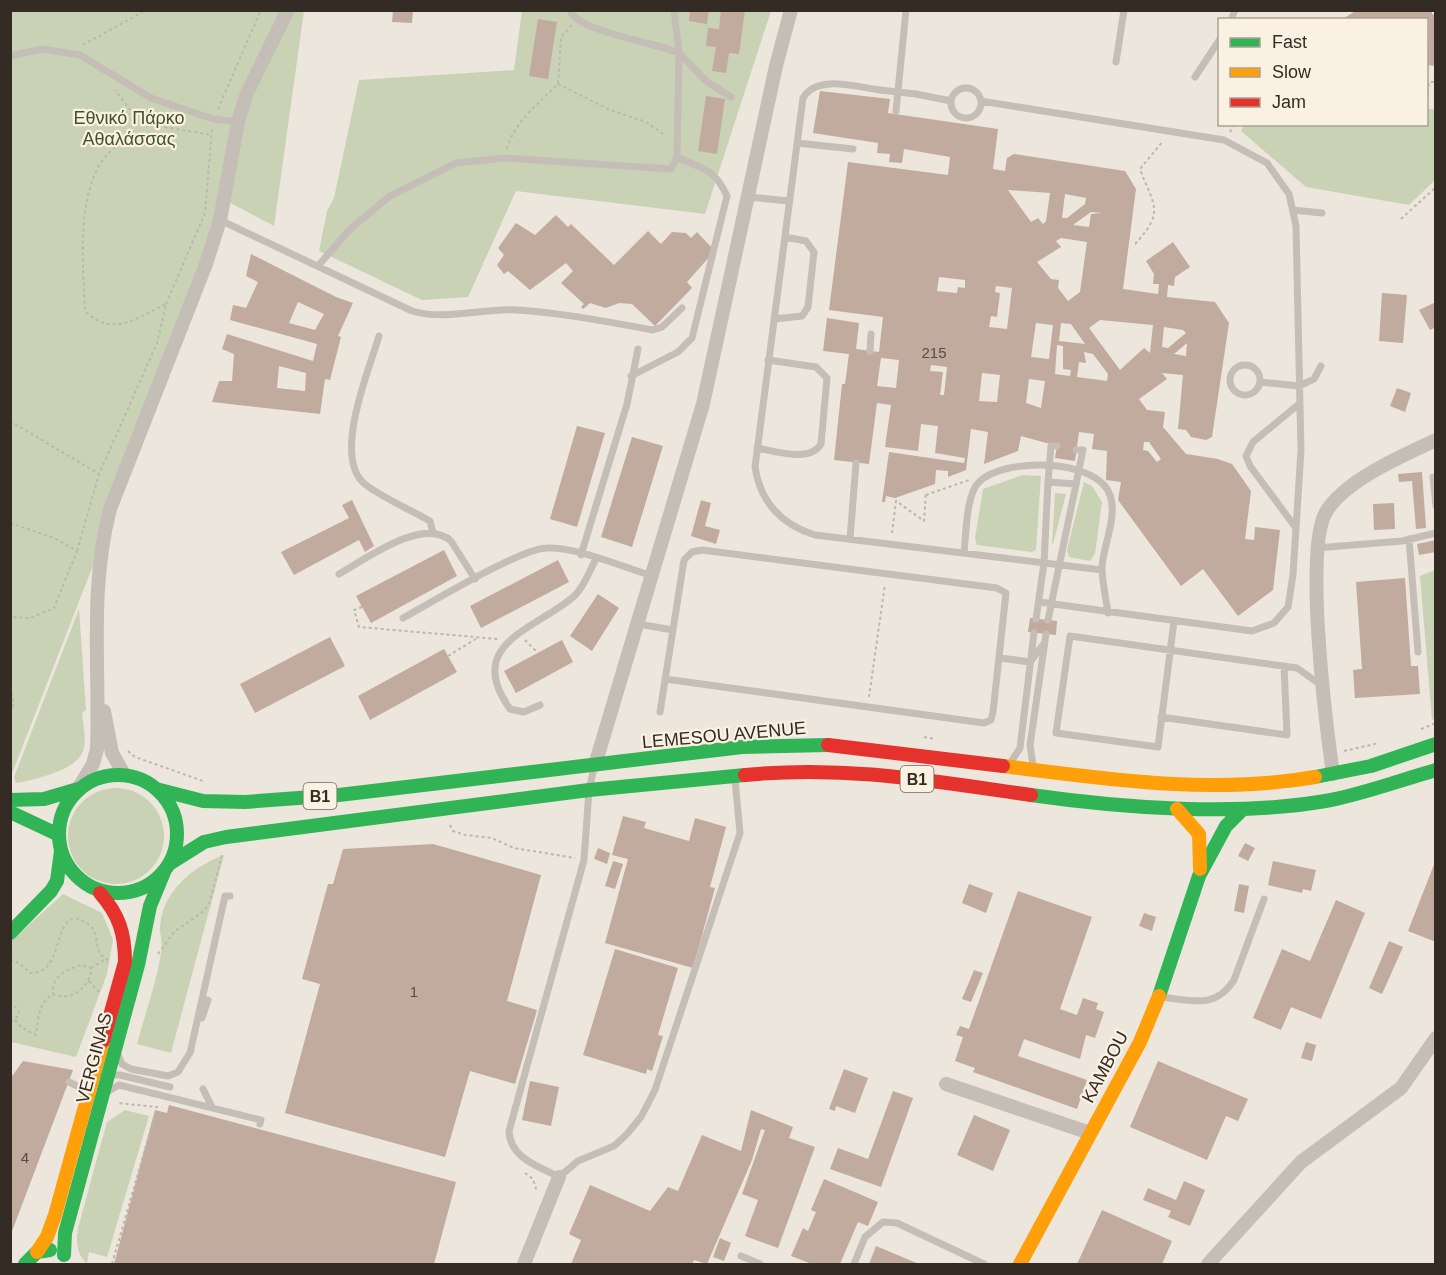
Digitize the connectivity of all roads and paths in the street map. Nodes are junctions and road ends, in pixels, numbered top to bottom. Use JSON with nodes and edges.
{"nodes":[{"id":1,"x":146,"y":10,"type":"edge"},
{"id":2,"x":261,"y":10,"type":"edge"},
{"id":3,"x":288,"y":10,"type":"edge"},
{"id":4,"x":570,"y":10,"type":"edge"},
{"id":5,"x":674,"y":10,"type":"edge"},
{"id":6,"x":791,"y":10,"type":"edge"},
{"id":7,"x":906,"y":10,"type":"edge"},
{"id":8,"x":1124,"y":10,"type":"edge"},
{"id":9,"x":577,"y":22,"type":"junction"},
{"id":10,"x":1218,"y":42,"type":"edge"},
{"id":11,"x":66,"y":52,"type":"junction"},
{"id":12,"x":679,"y":52,"type":"junction"},
{"id":13,"x":10,"y":57,"type":"edge"},
{"id":14,"x":1116,"y":62,"type":"dead end"},
{"id":15,"x":1195,"y":77,"type":"dead end"},
{"id":16,"x":558,"y":84,"type":"junction"},
{"id":17,"x":115,"y":90,"type":"dead end"},
{"id":18,"x":731,"y":97,"type":"dead end"},
{"id":19,"x":981,"y":100,"type":"junction"},
{"id":20,"x":951,"y":101,"type":"junction"},
{"id":21,"x":896,"y":111,"type":"dead end"},
{"id":22,"x":213,"y":119,"type":"junction"},
{"id":23,"x":134,"y":122,"type":"junction"},
{"id":24,"x":238,"y":122,"type":"junction"},
{"id":25,"x":1168,"y":131,"type":"junction"},
{"id":26,"x":212,"y":135,"type":"junction"},
{"id":27,"x":677,"y":142,"type":"junction"},
{"id":28,"x":797,"y":143,"type":"junction"},
{"id":29,"x":853,"y":149,"type":"dead end"},
{"id":30,"x":677,"y":157,"type":"junction"},
{"id":31,"x":505,"y":158,"type":"junction"},
{"id":32,"x":1436,"y":187,"type":"edge"},
{"id":33,"x":748,"y":197,"type":"junction"},
{"id":34,"x":789,"y":201,"type":"junction"},
{"id":35,"x":1293,"y":210,"type":"junction"},
{"id":36,"x":1322,"y":213,"type":"dead end"},
{"id":37,"x":1401,"y":219,"type":"dead end"},
{"id":38,"x":220,"y":220,"type":"junction"},
{"id":39,"x":785,"y":237,"type":"junction"},
{"id":40,"x":1135,"y":244,"type":"dead end"},
{"id":41,"x":318,"y":266,"type":"junction"},
{"id":42,"x":166,"y":304,"type":"junction"},
{"id":43,"x":682,"y":308,"type":"dead end"},
{"id":44,"x":774,"y":319,"type":"junction"},
{"id":45,"x":872,"y":334,"type":"dead end"},
{"id":46,"x":379,"y":336,"type":"dead end"},
{"id":47,"x":638,"y":349,"type":"dead end"},
{"id":48,"x":870,"y":351,"type":"dead end"},
{"id":49,"x":768,"y":360,"type":"junction"},
{"id":50,"x":1321,"y":366,"type":"dead end"},
{"id":51,"x":632,"y":376,"type":"junction"},
{"id":52,"x":1260,"y":382,"type":"junction"},
{"id":53,"x":1299,"y":386,"type":"junction"},
{"id":54,"x":1299,"y":404,"type":"junction"},
{"id":55,"x":10,"y":421,"type":"edge"},
{"id":56,"x":1436,"y":440,"type":"edge"},
{"id":57,"x":1057,"y":446,"type":"dead end"},
{"id":58,"x":757,"y":448,"type":"junction"},
{"id":59,"x":1076,"y":450,"type":"dead end"},
{"id":60,"x":856,"y":463,"type":"dead end"},
{"id":61,"x":99,"y":474,"type":"junction"},
{"id":62,"x":1433,"y":477,"type":"dead end"},
{"id":63,"x":982,"y":479,"type":"junction"},
{"id":64,"x":1048,"y":482,"type":"junction"},
{"id":65,"x":1076,"y":484,"type":"junction"},
{"id":66,"x":926,"y":495,"type":"dead end"},
{"id":67,"x":1436,"y":506,"type":"edge"},
{"id":68,"x":10,"y":523,"type":"edge"},
{"id":69,"x":1296,"y":528,"type":"junction"},
{"id":70,"x":433,"y":532,"type":"junction"},
{"id":71,"x":1436,"y":533,"type":"edge"},
{"id":72,"x":850,"y":539,"type":"junction"},
{"id":73,"x":1409,"y":539,"type":"junction"},
{"id":74,"x":1316,"y":548,"type":"junction"},
{"id":75,"x":77,"y":551,"type":"junction"},
{"id":76,"x":964,"y":553,"type":"junction"},
{"id":77,"x":581,"y":555,"type":"junction"},
{"id":78,"x":596,"y":559,"type":"junction"},
{"id":79,"x":1044,"y":563,"type":"junction"},
{"id":80,"x":1058,"y":564,"type":"junction"},
{"id":81,"x":1102,"y":570,"type":"junction"},
{"id":82,"x":339,"y":574,"type":"dead end"},
{"id":83,"x":652,"y":576,"type":"junction"},
{"id":84,"x":476,"y":579,"type":"junction"},
{"id":85,"x":1039,"y":602,"type":"junction"},
{"id":86,"x":1051,"y":604,"type":"junction"},
{"id":87,"x":362,"y":607,"type":"dead end"},
{"id":88,"x":1108,"y":613,"type":"junction"},
{"id":89,"x":10,"y":617,"type":"edge"},
{"id":90,"x":403,"y":618,"type":"dead end"},
{"id":91,"x":1036,"y":619,"type":"dead end"},
{"id":92,"x":1048,"y":620,"type":"dead end"},
{"id":93,"x":1174,"y":621,"type":"junction"},
{"id":94,"x":639,"y":624,"type":"junction"},
{"id":95,"x":673,"y":630,"type":"junction"},
{"id":96,"x":518,"y":633,"type":"junction"},
{"id":97,"x":1034,"y":633,"type":"dead end"},
{"id":98,"x":1046,"y":634,"type":"dead end"},
{"id":99,"x":479,"y":637,"type":"junction"},
{"id":100,"x":510,"y":640,"type":"junction"},
{"id":101,"x":1044,"y":644,"type":"junction"},
{"id":102,"x":1171,"y":649,"type":"junction"},
{"id":103,"x":1419,"y":652,"type":"dead end"},
{"id":104,"x":538,"y":653,"type":"dead end"},
{"id":105,"x":448,"y":656,"type":"dead end"},
{"id":106,"x":1000,"y":658,"type":"junction"},
{"id":107,"x":1030,"y":662,"type":"junction"},
{"id":108,"x":1284,"y":666,"type":"junction"},
{"id":109,"x":665,"y":679,"type":"junction"},
{"id":110,"x":98,"y":680,"type":"junction"},
{"id":111,"x":10,"y":687,"type":"edge"},
{"id":112,"x":1323,"y":687,"type":"junction"},
{"id":113,"x":540,"y":705,"type":"dead end"},
{"id":114,"x":10,"y":711,"type":"edge"},
{"id":115,"x":660,"y":712,"type":"dead end"},
{"id":116,"x":1161,"y":717,"type":"junction"},
{"id":117,"x":1436,"y":723,"type":"edge"},
{"id":118,"x":1416,"y":731,"type":"dead end"},
{"id":119,"x":866,"y":741,"type":"dead end"},
{"id":120,"x":1384,"y":741,"type":"dead end"},
{"id":121,"x":1436,"y":744,"type":"edge"},
{"id":122,"x":931,"y":747,"type":"dead end"},
{"id":123,"x":126,"y":750,"type":"dead end"},
{"id":124,"x":691,"y":754,"type":"junction"},
{"id":125,"x":1330,"y":754,"type":"junction"},
{"id":126,"x":953,"y":759,"type":"junction"},
{"id":127,"x":595,"y":765,"type":"junction"},
{"id":128,"x":1005,"y":768,"type":"junction"},
{"id":129,"x":1436,"y":770,"type":"edge"},
{"id":130,"x":1036,"y":772,"type":"junction"},
{"id":131,"x":124,"y":774,"type":"junction"},
{"id":132,"x":734,"y":774,"type":"junction"},
{"id":133,"x":1333,"y":774,"type":"junction"},
{"id":134,"x":212,"y":782,"type":"dead end"},
{"id":135,"x":78,"y":789,"type":"junction"},
{"id":136,"x":156,"y":789,"type":"junction"},
{"id":137,"x":589,"y":790,"type":"junction"},
{"id":138,"x":10,"y":800,"type":"edge"},
{"id":139,"x":1177,"y":809,"type":"junction"},
{"id":140,"x":1243,"y":809,"type":"junction"},
{"id":141,"x":10,"y":812,"type":"edge"},
{"id":142,"x":450,"y":825,"type":"dead end"},
{"id":143,"x":59,"y":835,"type":"junction"},
{"id":144,"x":223,"y":850,"type":"dead end"},
{"id":145,"x":61,"y":851,"type":"junction"},
{"id":146,"x":584,"y":860,"type":"junction"},
{"id":147,"x":167,"y":868,"type":"junction"},
{"id":148,"x":1199,"y":876,"type":"junction"},
{"id":149,"x":100,"y":892,"type":"junction"},
{"id":150,"x":230,"y":896,"type":"dead end"},
{"id":151,"x":1264,"y":899,"type":"dead end"},
{"id":152,"x":10,"y":933,"type":"edge"},
{"id":153,"x":105,"y":959,"type":"junction"},
{"id":154,"x":10,"y":960,"type":"edge"},
{"id":155,"x":154,"y":961,"type":"dead end"},
{"id":156,"x":117,"y":963,"type":"dead end"},
{"id":157,"x":91,"y":968,"type":"junction"},
{"id":158,"x":89,"y":981,"type":"junction"},
{"id":159,"x":53,"y":994,"type":"junction"},
{"id":160,"x":107,"y":995,"type":"dead end"},
{"id":161,"x":1159,"y":996,"type":"junction"},
{"id":162,"x":208,"y":1000,"type":"dead end"},
{"id":163,"x":10,"y":1002,"type":"edge"},
{"id":164,"x":15,"y":1020,"type":"junction"},
{"id":165,"x":10,"y":1022,"type":"edge"},
{"id":166,"x":1436,"y":1038,"type":"edge"},
{"id":167,"x":116,"y":1050,"type":"junction"},
{"id":168,"x":190,"y":1053,"type":"junction"},
{"id":169,"x":108,"y":1077,"type":"junction"},
{"id":170,"x":69,"y":1082,"type":"dead end"},
{"id":171,"x":946,"y":1084,"type":"dead end"},
{"id":172,"x":171,"y":1087,"type":"dead end"},
{"id":173,"x":203,"y":1089,"type":"dead end"},
{"id":174,"x":90,"y":1092,"type":"junction"},
{"id":175,"x":108,"y":1103,"type":"junction"},
{"id":176,"x":209,"y":1106,"type":"junction"},
{"id":177,"x":260,"y":1124,"type":"dead end"},
{"id":178,"x":1090,"y":1133,"type":"junction"},
{"id":179,"x":523,"y":1171,"type":"dead end"},
{"id":180,"x":559,"y":1177,"type":"junction"},
{"id":181,"x":536,"y":1199,"type":"dead end"},
{"id":182,"x":37,"y":1252,"type":"junction"},
{"id":183,"x":741,"y":1256,"type":"dead end"},
{"id":184,"x":68,"y":1260,"type":"edge"},
{"id":185,"x":25,"y":1264,"type":"edge"},
{"id":186,"x":112,"y":1264,"type":"edge"},
{"id":187,"x":524,"y":1264,"type":"edge"},
{"id":188,"x":760,"y":1264,"type":"edge"},
{"id":189,"x":854,"y":1264,"type":"edge"},
{"id":190,"x":984,"y":1264,"type":"edge"},
{"id":191,"x":1020,"y":1264,"type":"edge"},
{"id":192,"x":1208,"y":1264,"type":"edge"}],
"edges":[{"from":1,"to":11,"type":"path"},
{"from":2,"to":22,"type":"path"},
{"from":3,"to":24,"type":"street"},
{"from":4,"to":9,"type":"lane"},
{"from":5,"to":12,"type":"lane"},
{"from":6,"to":33,"type":"street"},
{"from":7,"to":21,"type":"lane"},
{"from":8,"to":14,"type":"lane"},
{"from":9,"to":12,"type":"lane"},
{"from":9,"to":16,"type":"path"},
{"from":10,"to":15,"type":"lane"},
{"from":11,"to":13,"type":"lane"},
{"from":11,"to":22,"type":"lane"},
{"from":12,"to":18,"type":"lane"},
{"from":12,"to":27,"type":"lane"},
{"from":16,"to":27,"type":"path"},
{"from":16,"to":31,"type":"path"},
{"from":17,"to":23,"type":"path"},
{"from":19,"to":20,"type":"lane"},
{"from":19,"to":20,"type":"lane"},
{"from":19,"to":25,"type":"lane"},
{"from":20,"to":28,"type":"lane","bridge":true},
{"from":22,"to":24,"type":"lane"},
{"from":22,"to":26,"type":"path"},
{"from":23,"to":26,"type":"path"},
{"from":23,"to":42,"type":"path"},
{"from":24,"to":38,"type":"street"},
{"from":25,"to":35,"type":"lane"},
{"from":25,"to":40,"type":"path"},
{"from":26,"to":42,"type":"path"},
{"from":27,"to":30,"type":"lane"},
{"from":28,"to":29,"type":"lane"},
{"from":28,"to":34,"type":"lane"},
{"from":30,"to":31,"type":"lane"},
{"from":30,"to":51,"type":"lane"},
{"from":31,"to":41,"type":"lane"},
{"from":32,"to":37,"type":"path"},
{"from":33,"to":34,"type":"lane"},
{"from":33,"to":83,"type":"street"},
{"from":34,"to":39,"type":"lane"},
{"from":35,"to":36,"type":"lane"},
{"from":35,"to":53,"type":"lane"},
{"from":38,"to":41,"type":"lane"},
{"from":38,"to":110,"type":"street"},
{"from":39,"to":44,"type":"lane"},
{"from":39,"to":44,"type":"lane"},
{"from":41,"to":43,"type":"lane"},
{"from":42,"to":61,"type":"path"},
{"from":44,"to":49,"type":"lane"},
{"from":45,"to":48,"type":"lane"},
{"from":46,"to":70,"type":"lane"},
{"from":47,"to":51,"type":"lane"},
{"from":49,"to":58,"type":"lane"},
{"from":49,"to":58,"type":"lane"},
{"from":50,"to":53,"type":"lane"},
{"from":51,"to":77,"type":"lane"},
{"from":52,"to":52,"type":"lane"},
{"from":52,"to":53,"type":"lane"},
{"from":53,"to":54,"type":"lane"},
{"from":54,"to":69,"type":"lane"},
{"from":54,"to":69,"type":"lane"},
{"from":55,"to":61,"type":"path"},
{"from":56,"to":74,"type":"street"},
{"from":57,"to":64,"type":"lane","bridge":true},
{"from":58,"to":72,"type":"lane"},
{"from":59,"to":65,"type":"lane","bridge":true},
{"from":60,"to":72,"type":"lane"},
{"from":61,"to":75,"type":"path"},
{"from":62,"to":67,"type":"lane"},
{"from":63,"to":66,"type":"path"},
{"from":63,"to":76,"type":"lane"},
{"from":63,"to":81,"type":"lane"},
{"from":64,"to":65,"type":"lane"},
{"from":64,"to":79,"type":"lane"},
{"from":65,"to":80,"type":"lane"},
{"from":68,"to":75,"type":"path"},
{"from":69,"to":93,"type":"lane"},
{"from":70,"to":82,"type":"lane"},
{"from":70,"to":84,"type":"lane"},
{"from":71,"to":73,"type":"lane"},
{"from":72,"to":76,"type":"lane"},
{"from":73,"to":74,"type":"lane"},
{"from":73,"to":103,"type":"lane"},
{"from":74,"to":112,"type":"street"},
{"from":75,"to":89,"type":"path"},
{"from":76,"to":79,"type":"lane"},
{"from":77,"to":78,"type":"lane"},
{"from":77,"to":84,"type":"lane"},
{"from":78,"to":83,"type":"lane"},
{"from":78,"to":96,"type":"lane"},
{"from":79,"to":80,"type":"lane"},
{"from":79,"to":85,"type":"lane"},
{"from":80,"to":81,"type":"lane"},
{"from":80,"to":86,"type":"lane"},
{"from":81,"to":88,"type":"lane"},
{"from":83,"to":94,"type":"street"},
{"from":84,"to":90,"type":"lane"},
{"from":85,"to":86,"type":"lane"},
{"from":85,"to":91,"type":"lane"},
{"from":86,"to":88,"type":"lane"},
{"from":86,"to":92,"type":"lane"},
{"from":87,"to":99,"type":"path"},
{"from":88,"to":93,"type":"lane"},
{"from":93,"to":102,"type":"lane"},
{"from":94,"to":95,"type":"lane"},
{"from":94,"to":127,"type":"street"},
{"from":95,"to":106,"type":"lane"},
{"from":95,"to":109,"type":"lane"},
{"from":96,"to":100,"type":"lane"},
{"from":96,"to":104,"type":"path"},
{"from":97,"to":107,"type":"lane"},
{"from":98,"to":101,"type":"lane"},
{"from":99,"to":100,"type":"path"},
{"from":99,"to":105,"type":"path"},
{"from":100,"to":113,"type":"lane"},
{"from":101,"to":107,"type":"lane"},
{"from":101,"to":130,"type":"lane"},
{"from":102,"to":108,"type":"lane"},
{"from":102,"to":116,"type":"lane"},
{"from":102,"to":116,"type":"lane"},
{"from":106,"to":107,"type":"lane"},
{"from":106,"to":109,"type":"lane"},
{"from":107,"to":128,"type":"lane"},
{"from":108,"to":112,"type":"lane"},
{"from":108,"to":116,"type":"lane"},
{"from":109,"to":115,"type":"lane"},
{"from":110,"to":131,"type":"street"},
{"from":110,"to":135,"type":"street"},
{"from":111,"to":114,"type":"path"},
{"from":112,"to":125,"type":"street"},
{"from":117,"to":118,"type":"path"},
{"from":119,"to":124,"type":"lane"},
{"from":120,"to":125,"type":"path"},
{"from":121,"to":133,"type":"main road","name":"LEMESOU AVENUE","number":"B1"},
{"from":122,"to":126,"type":"lane"},
{"from":123,"to":134,"type":"path"},
{"from":124,"to":126,"type":"main road","name":"LEMESOU AVENUE","number":"B1"},
{"from":124,"to":127,"type":"main road","name":"LEMESOU AVENUE","number":"B1"},
{"from":125,"to":133,"type":"street"},
{"from":126,"to":128,"type":"main road","name":"LEMESOU AVENUE","number":"B1"},
{"from":127,"to":136,"type":"main road","name":"LEMESOU AVENUE","number":"B1"},
{"from":127,"to":137,"type":"lane"},
{"from":128,"to":130,"type":"main road","name":"LEMESOU AVENUE","number":"B1"},
{"from":129,"to":140,"type":"main road","number":"B1"},
{"from":130,"to":133,"type":"main road","name":"LEMESOU AVENUE","number":"B1"},
{"from":131,"to":135,"type":"main road"},
{"from":131,"to":136,"type":"main road","number":"B1"},
{"from":132,"to":137,"type":"main road","number":"B1"},
{"from":132,"to":139,"type":"main road","number":"B1"},
{"from":132,"to":180,"type":"lane"},
{"from":135,"to":138,"type":"main road"},
{"from":135,"to":143,"type":"main road"},
{"from":136,"to":147,"type":"main road","number":"B1"},
{"from":137,"to":146,"type":"lane"},
{"from":137,"to":147,"type":"main road","number":"B1"},
{"from":139,"to":140,"type":"main road","number":"B1"},
{"from":139,"to":148,"type":"main road"},
{"from":140,"to":148,"type":"main road"},
{"from":141,"to":143,"type":"main road"},
{"from":142,"to":146,"type":"path"},
{"from":143,"to":145,"type":"main road"},
{"from":144,"to":155,"type":"path"},
{"from":145,"to":149,"type":"main road"},
{"from":145,"to":152,"type":"main road"},
{"from":146,"to":180,"type":"lane"},
{"from":147,"to":149,"type":"main road","number":"B1"},
{"from":147,"to":167,"type":"main road","name":"VERGINAS"},
{"from":148,"to":161,"type":"main road","name":"KAMBOU"},
{"from":149,"to":174,"type":"main road","name":"VERGINAS"},
{"from":150,"to":168,"type":"lane"},
{"from":151,"to":161,"type":"lane"},
{"from":153,"to":154,"type":"path"},
{"from":153,"to":156,"type":"path"},
{"from":153,"to":157,"type":"path"},
{"from":157,"to":158,"type":"path"},
{"from":157,"to":159,"type":"path"},
{"from":158,"to":159,"type":"path"},
{"from":158,"to":160,"type":"path"},
{"from":159,"to":164,"type":"path"},
{"from":161,"to":178,"type":"main road","name":"KAMBOU"},
{"from":162,"to":168,"type":"lane"},
{"from":163,"to":164,"type":"path"},
{"from":164,"to":165,"type":"path"},
{"from":166,"to":192,"type":"street"},
{"from":167,"to":168,"type":"lane"},
{"from":167,"to":169,"type":"main road","name":"VERGINAS"},
{"from":169,"to":172,"type":"lane"},
{"from":169,"to":175,"type":"main road","name":"VERGINAS"},
{"from":170,"to":174,"type":"lane"},
{"from":171,"to":178,"type":"street"},
{"from":173,"to":176,"type":"lane"},
{"from":174,"to":182,"type":"main road","name":"VERGINAS"},
{"from":175,"to":176,"type":"lane"},
{"from":175,"to":184,"type":"main road","name":"VERGINAS"},
{"from":175,"to":186,"type":"path"},
{"from":176,"to":177,"type":"lane"},
{"from":178,"to":191,"type":"main road","name":"KAMBOU"},
{"from":179,"to":181,"type":"path"},
{"from":180,"to":187,"type":"street"},
{"from":182,"to":184,"type":"main road"},
{"from":182,"to":185,"type":"main road","name":"VERGINAS"},
{"from":183,"to":188,"type":"lane"},
{"from":189,"to":190,"type":"lane"}]}
